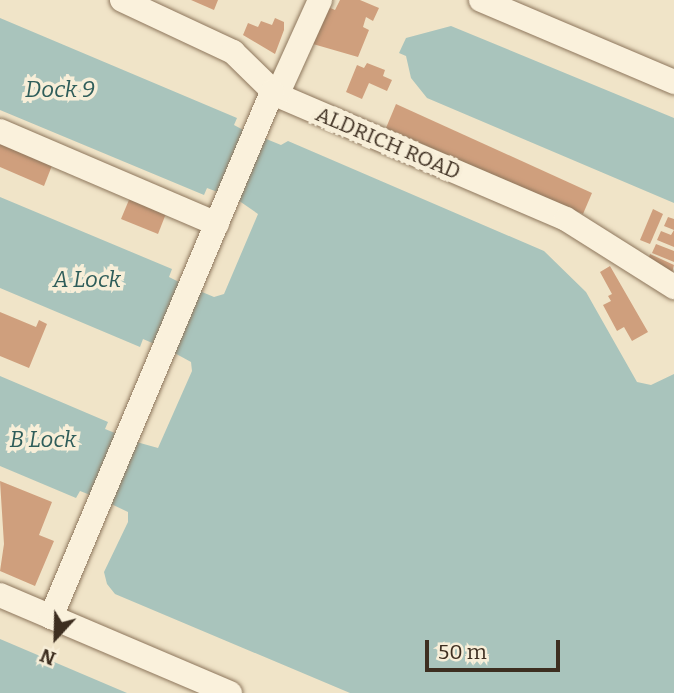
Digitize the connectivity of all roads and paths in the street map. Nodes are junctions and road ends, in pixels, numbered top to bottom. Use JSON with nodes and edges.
{"nodes":[{"id":1,"x":122,"y":0,"type":"edge"},
{"id":2,"x":320,"y":0,"type":"edge"},
{"id":3,"x":481,"y":0,"type":"edge"},
{"id":4,"x":674,"y":82,"type":"edge"},
{"id":5,"x":274,"y":93,"type":"junction"},
{"id":6,"x":0,"y":131,"type":"edge"},
{"id":7,"x":217,"y":224,"type":"junction"},
{"id":8,"x":667,"y":283,"type":"edge"},
{"id":9,"x":0,"y":595,"type":"edge"},
{"id":10,"x":51,"y":617,"type":"junction"},
{"id":11,"x":230,"y":693,"type":"edge"}],
"edges":[{"from":1,"to":5,"type":"lane","name":"ALDRICH ROAD"},
{"from":2,"to":5,"type":"lane"},
{"from":3,"to":4,"type":"lane"},
{"from":5,"to":7,"type":"lane"},
{"from":5,"to":8,"type":"lane","name":"ALDRICH ROAD"},
{"from":6,"to":7,"type":"lane"},
{"from":7,"to":10,"type":"lane"},
{"from":9,"to":10,"type":"lane"},
{"from":10,"to":11,"type":"lane"}]}
